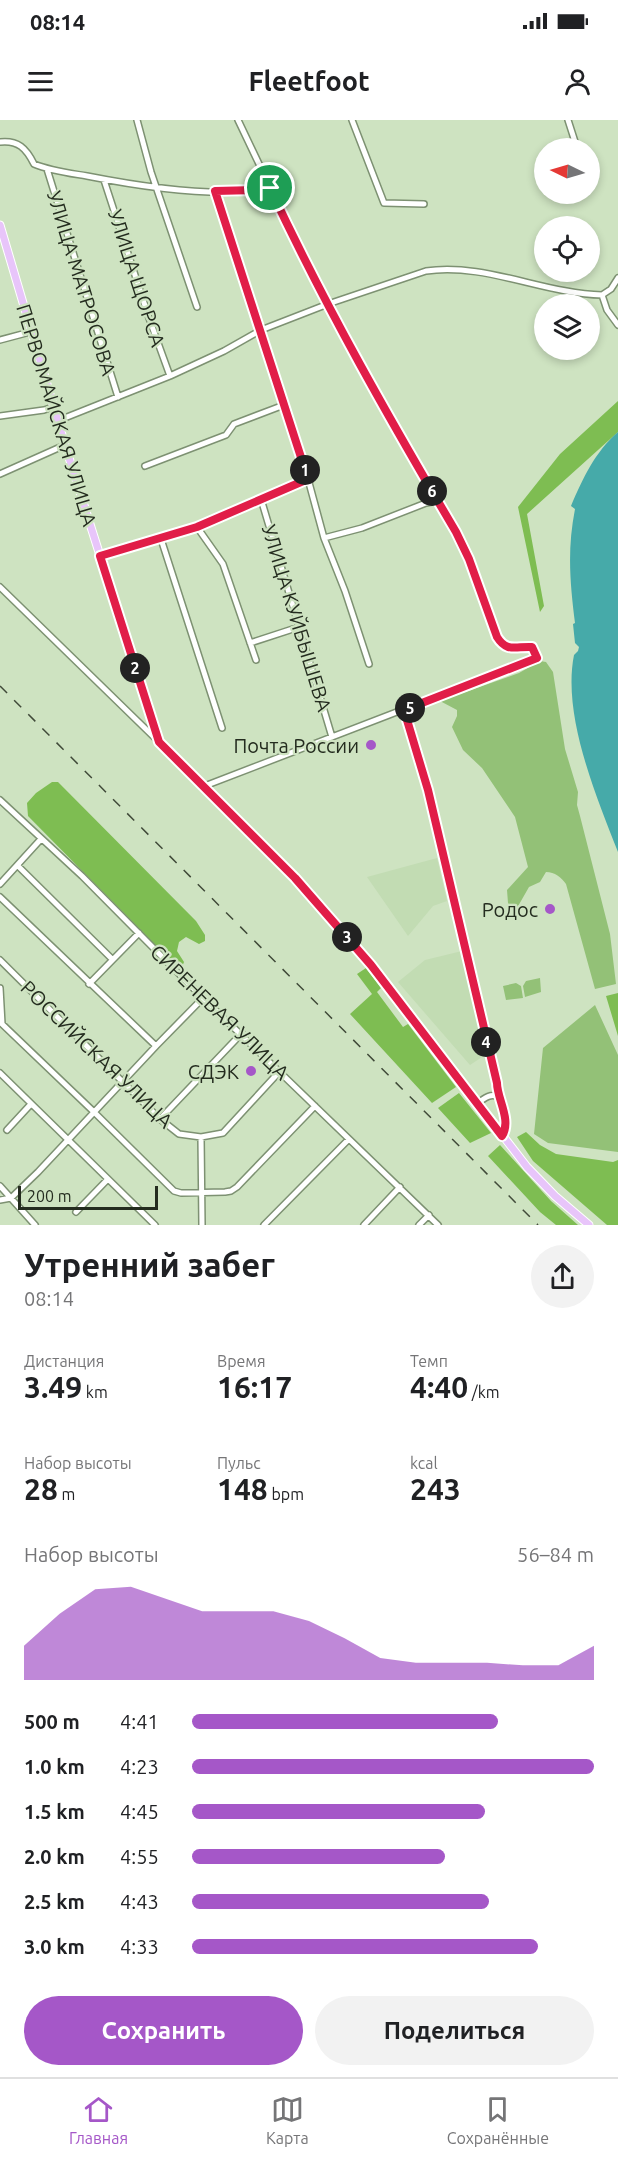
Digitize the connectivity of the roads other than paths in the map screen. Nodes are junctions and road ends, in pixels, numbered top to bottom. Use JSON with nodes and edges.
{"nodes":[{"id":1,"x":137,"y":120,"type":"edge"},
{"id":2,"x":238,"y":120,"type":"edge"},
{"id":3,"x":352,"y":120,"type":"edge"},
{"id":4,"x":568,"y":120,"type":"edge"},
{"id":5,"x":574,"y":138,"type":"edge"},
{"id":6,"x":0,"y":142,"type":"edge"},
{"id":7,"x":46,"y":169,"type":"junction"},
{"id":8,"x":104,"y":180,"type":"junction"},
{"id":9,"x":157,"y":188,"type":"junction"},
{"id":10,"x":270,"y":188,"type":"junction"},
{"id":11,"x":215,"y":191,"type":"junction"},
{"id":12,"x":424,"y":204,"type":"dead end"},
{"id":13,"x":0,"y":225,"type":"edge"},
{"id":14,"x":618,"y":278,"type":"edge"},
{"id":15,"x":603,"y":295,"type":"junction"},
{"id":16,"x":328,"y":304,"type":"junction"},
{"id":17,"x":197,"y":307,"type":"dead end"},
{"id":18,"x":618,"y":325,"type":"edge"},
{"id":19,"x":261,"y":330,"type":"junction"},
{"id":20,"x":30,"y":332,"type":"junction"},
{"id":21,"x":0,"y":340,"type":"edge"},
{"id":22,"x":170,"y":376,"type":"junction"},
{"id":23,"x":118,"y":397,"type":"junction"},
{"id":24,"x":284,"y":405,"type":"junction"},
{"id":25,"x":53,"y":407,"type":"junction"},
{"id":26,"x":0,"y":416,"type":"edge"},
{"id":27,"x":57,"y":421,"type":"junction"},
{"id":28,"x":65,"y":445,"type":"junction"},
{"id":29,"x":145,"y":466,"type":"dead end"},
{"id":30,"x":0,"y":474,"type":"edge"},
{"id":31,"x":308,"y":479,"type":"junction"},
{"id":32,"x":261,"y":499,"type":"junction"},
{"id":33,"x":437,"y":501,"type":"junction"},
{"id":34,"x":197,"y":527,"type":"junction"},
{"id":35,"x":324,"y":538,"type":"junction"},
{"id":36,"x":161,"y":539,"type":"junction"},
{"id":37,"x":100,"y":556,"type":"junction"},
{"id":38,"x":0,"y":587,"type":"edge"},
{"id":39,"x":299,"y":627,"type":"junction"},
{"id":40,"x":250,"y":643,"type":"junction"},
{"id":41,"x":256,"y":660,"type":"dead end"},
{"id":42,"x":369,"y":664,"type":"dead end"},
{"id":43,"x":404,"y":710,"type":"junction"},
{"id":44,"x":222,"y":728,"type":"dead end"},
{"id":45,"x":332,"y":737,"type":"junction"},
{"id":46,"x":159,"y":742,"type":"junction"},
{"id":47,"x":202,"y":787,"type":"junction"},
{"id":48,"x":0,"y":801,"type":"edge"},
{"id":49,"x":41,"y":839,"type":"junction"},
{"id":50,"x":18,"y":866,"type":"junction"},
{"id":51,"x":0,"y":884,"type":"edge"},
{"id":52,"x":0,"y":897,"type":"edge"},
{"id":53,"x":139,"y":933,"type":"junction"},
{"id":54,"x":112,"y":958,"type":"junction"},
{"id":55,"x":2,"y":961,"type":"edge"},
{"id":56,"x":0,"y":972,"type":"edge"},
{"id":57,"x":89,"y":984,"type":"junction"},
{"id":58,"x":0,"y":988,"type":"edge"},
{"id":59,"x":203,"y":998,"type":"junction"},
{"id":60,"x":242,"y":1034,"type":"junction"},
{"id":61,"x":156,"y":1046,"type":"junction"},
{"id":62,"x":280,"y":1071,"type":"junction"},
{"id":63,"x":0,"y":1073,"type":"edge"},
{"id":64,"x":123,"y":1080,"type":"junction"},
{"id":65,"x":497,"y":1096,"type":"junction"},
{"id":66,"x":31,"y":1104,"type":"junction"},
{"id":67,"x":477,"y":1104,"type":"junction"},
{"id":68,"x":315,"y":1106,"type":"junction"},
{"id":69,"x":95,"y":1113,"type":"junction"},
{"id":70,"x":160,"y":1119,"type":"junction"},
{"id":71,"x":7,"y":1130,"type":"dead end"},
{"id":72,"x":502,"y":1136,"type":"junction"},
{"id":73,"x":201,"y":1137,"type":"junction"},
{"id":74,"x":349,"y":1139,"type":"junction"},
{"id":75,"x":67,"y":1140,"type":"junction"},
{"id":76,"x":108,"y":1179,"type":"junction"},
{"id":77,"x":0,"y":1186,"type":"edge"},
{"id":78,"x":400,"y":1187,"type":"junction"},
{"id":79,"x":202,"y":1192,"type":"junction"},
{"id":80,"x":11,"y":1198,"type":"junction"},
{"id":81,"x":0,"y":1200,"type":"edge"},
{"id":82,"x":76,"y":1212,"type":"dead end"},
{"id":83,"x":429,"y":1215,"type":"junction"},
{"id":84,"x":267,"y":1224,"type":"edge"},
{"id":85,"x":35,"y":1225,"type":"edge"},
{"id":86,"x":155,"y":1225,"type":"edge"},
{"id":87,"x":202,"y":1225,"type":"edge"},
{"id":88,"x":364,"y":1225,"type":"edge"},
{"id":89,"x":419,"y":1225,"type":"edge"},
{"id":90,"x":438,"y":1225,"type":"edge"},
{"id":91,"x":589,"y":1225,"type":"edge"}],
"edges":[{"from":1,"to":9,"type":"street"},
{"from":2,"to":10,"type":"street"},
{"from":3,"to":12,"type":"street"},
{"from":4,"to":5,"type":"street"},
{"from":6,"to":7,"type":"street"},
{"from":7,"to":8,"type":"street"},
{"from":7,"to":23,"type":"street","name":"УЛИЦА МАТРОСОВА"},
{"from":8,"to":9,"type":"street"},
{"from":8,"to":22,"type":"street","name":"УЛИЦА ЩОРСА"},
{"from":9,"to":11,"type":"street"},
{"from":9,"to":17,"type":"street"},
{"from":10,"to":11,"type":"street"},
{"from":10,"to":16,"type":"street"},
{"from":11,"to":19,"type":"street"},
{"from":13,"to":20,"type":"main road","name":"ПЕРВОМАЙСКАЯ УЛИЦА"},
{"from":14,"to":15,"type":"street"},
{"from":15,"to":16,"type":"street"},
{"from":15,"to":18,"type":"street"},
{"from":16,"to":19,"type":"street"},
{"from":16,"to":33,"type":"street"},
{"from":19,"to":22,"type":"street"},
{"from":19,"to":24,"type":"street"},
{"from":20,"to":21,"type":"street"},
{"from":20,"to":25,"type":"main road","name":"ПЕРВОМАЙСКАЯ УЛИЦА"},
{"from":22,"to":23,"type":"street"},
{"from":23,"to":27,"type":"street"},
{"from":24,"to":29,"type":"street"},
{"from":24,"to":31,"type":"street"},
{"from":25,"to":26,"type":"street"},
{"from":25,"to":27,"type":"main road","name":"ПЕРВОМАЙСКАЯ УЛИЦА"},
{"from":27,"to":28,"type":"main road","name":"ПЕРВОМАЙСКАЯ УЛИЦА"},
{"from":28,"to":30,"type":"street"},
{"from":28,"to":37,"type":"main road","name":"ПЕРВОМАЙСКАЯ УЛИЦА"},
{"from":31,"to":32,"type":"street"},
{"from":31,"to":35,"type":"street"},
{"from":32,"to":34,"type":"street"},
{"from":32,"to":39,"type":"street","name":"УЛИЦА КУЙБЫШЕВА"},
{"from":33,"to":35,"type":"street"},
{"from":33,"to":43,"type":"street"},
{"from":34,"to":36,"type":"street"},
{"from":34,"to":40,"type":"street"},
{"from":35,"to":42,"type":"street"},
{"from":36,"to":37,"type":"street"},
{"from":36,"to":44,"type":"street"},
{"from":37,"to":46,"type":"main road","name":"ПЕРВОМАЙСКАЯ УЛИЦА"},
{"from":38,"to":46,"type":"street"},
{"from":39,"to":40,"type":"street"},
{"from":39,"to":45,"type":"street","name":"УЛИЦА КУЙБЫШЕВА"},
{"from":40,"to":41,"type":"street"},
{"from":43,"to":45,"type":"street"},
{"from":43,"to":65,"type":"street"},
{"from":45,"to":47,"type":"street"},
{"from":46,"to":47,"type":"main road"},
{"from":47,"to":67,"type":"main road"},
{"from":48,"to":49,"type":"street","name":"СИРЕНЕВАЯ УЛИЦА"},
{"from":49,"to":50,"type":"street"},
{"from":49,"to":53,"type":"street","name":"СИРЕНЕВАЯ УЛИЦА"},
{"from":50,"to":51,"type":"street"},
{"from":50,"to":54,"type":"street"},
{"from":52,"to":57,"type":"street"},
{"from":53,"to":54,"type":"street"},
{"from":53,"to":59,"type":"street","name":"СИРЕНЕВАЯ УЛИЦА"},
{"from":54,"to":57,"type":"street"},
{"from":55,"to":56,"type":"street"},
{"from":55,"to":64,"type":"street","name":"РОССИЙСКАЯ УЛИЦА"},
{"from":57,"to":61,"type":"street"},
{"from":58,"to":69,"type":"street"},
{"from":59,"to":60,"type":"street","name":"СИРЕНЕВАЯ УЛИЦА"},
{"from":59,"to":61,"type":"street"},
{"from":60,"to":62,"type":"street","name":"СИРЕНЕВАЯ УЛИЦА"},
{"from":60,"to":70,"type":"street"},
{"from":61,"to":64,"type":"street"},
{"from":62,"to":68,"type":"street","name":"СИРЕНЕВАЯ УЛИЦА"},
{"from":62,"to":73,"type":"street"},
{"from":63,"to":66,"type":"street"},
{"from":64,"to":69,"type":"street"},
{"from":64,"to":70,"type":"street","name":"РОССИЙСКАЯ УЛИЦА"},
{"from":65,"to":67,"type":"street"},
{"from":65,"to":72,"type":"street"},
{"from":66,"to":71,"type":"street"},
{"from":66,"to":75,"type":"street"},
{"from":67,"to":72,"type":"main road"},
{"from":68,"to":74,"type":"street","name":"СИРЕНЕВАЯ УЛИЦА"},
{"from":68,"to":79,"type":"street"},
{"from":69,"to":75,"type":"street"},
{"from":69,"to":79,"type":"street"},
{"from":70,"to":73,"type":"street","name":"РОССИЙСКАЯ УЛИЦА"},
{"from":72,"to":91,"type":"main road"},
{"from":73,"to":79,"type":"street"},
{"from":74,"to":78,"type":"street","name":"СИРЕНЕВАЯ УЛИЦА"},
{"from":74,"to":84,"type":"street"},
{"from":75,"to":76,"type":"street"},
{"from":75,"to":80,"type":"street"},
{"from":76,"to":82,"type":"street"},
{"from":76,"to":86,"type":"street"},
{"from":77,"to":80,"type":"street"},
{"from":78,"to":83,"type":"street","name":"СИРЕНЕВАЯ УЛИЦА"},
{"from":78,"to":88,"type":"street"},
{"from":79,"to":87,"type":"street"},
{"from":80,"to":81,"type":"street"},
{"from":80,"to":85,"type":"street"},
{"from":83,"to":89,"type":"street"},
{"from":83,"to":90,"type":"street","name":"СИРЕНЕВАЯ УЛИЦА"}]}
